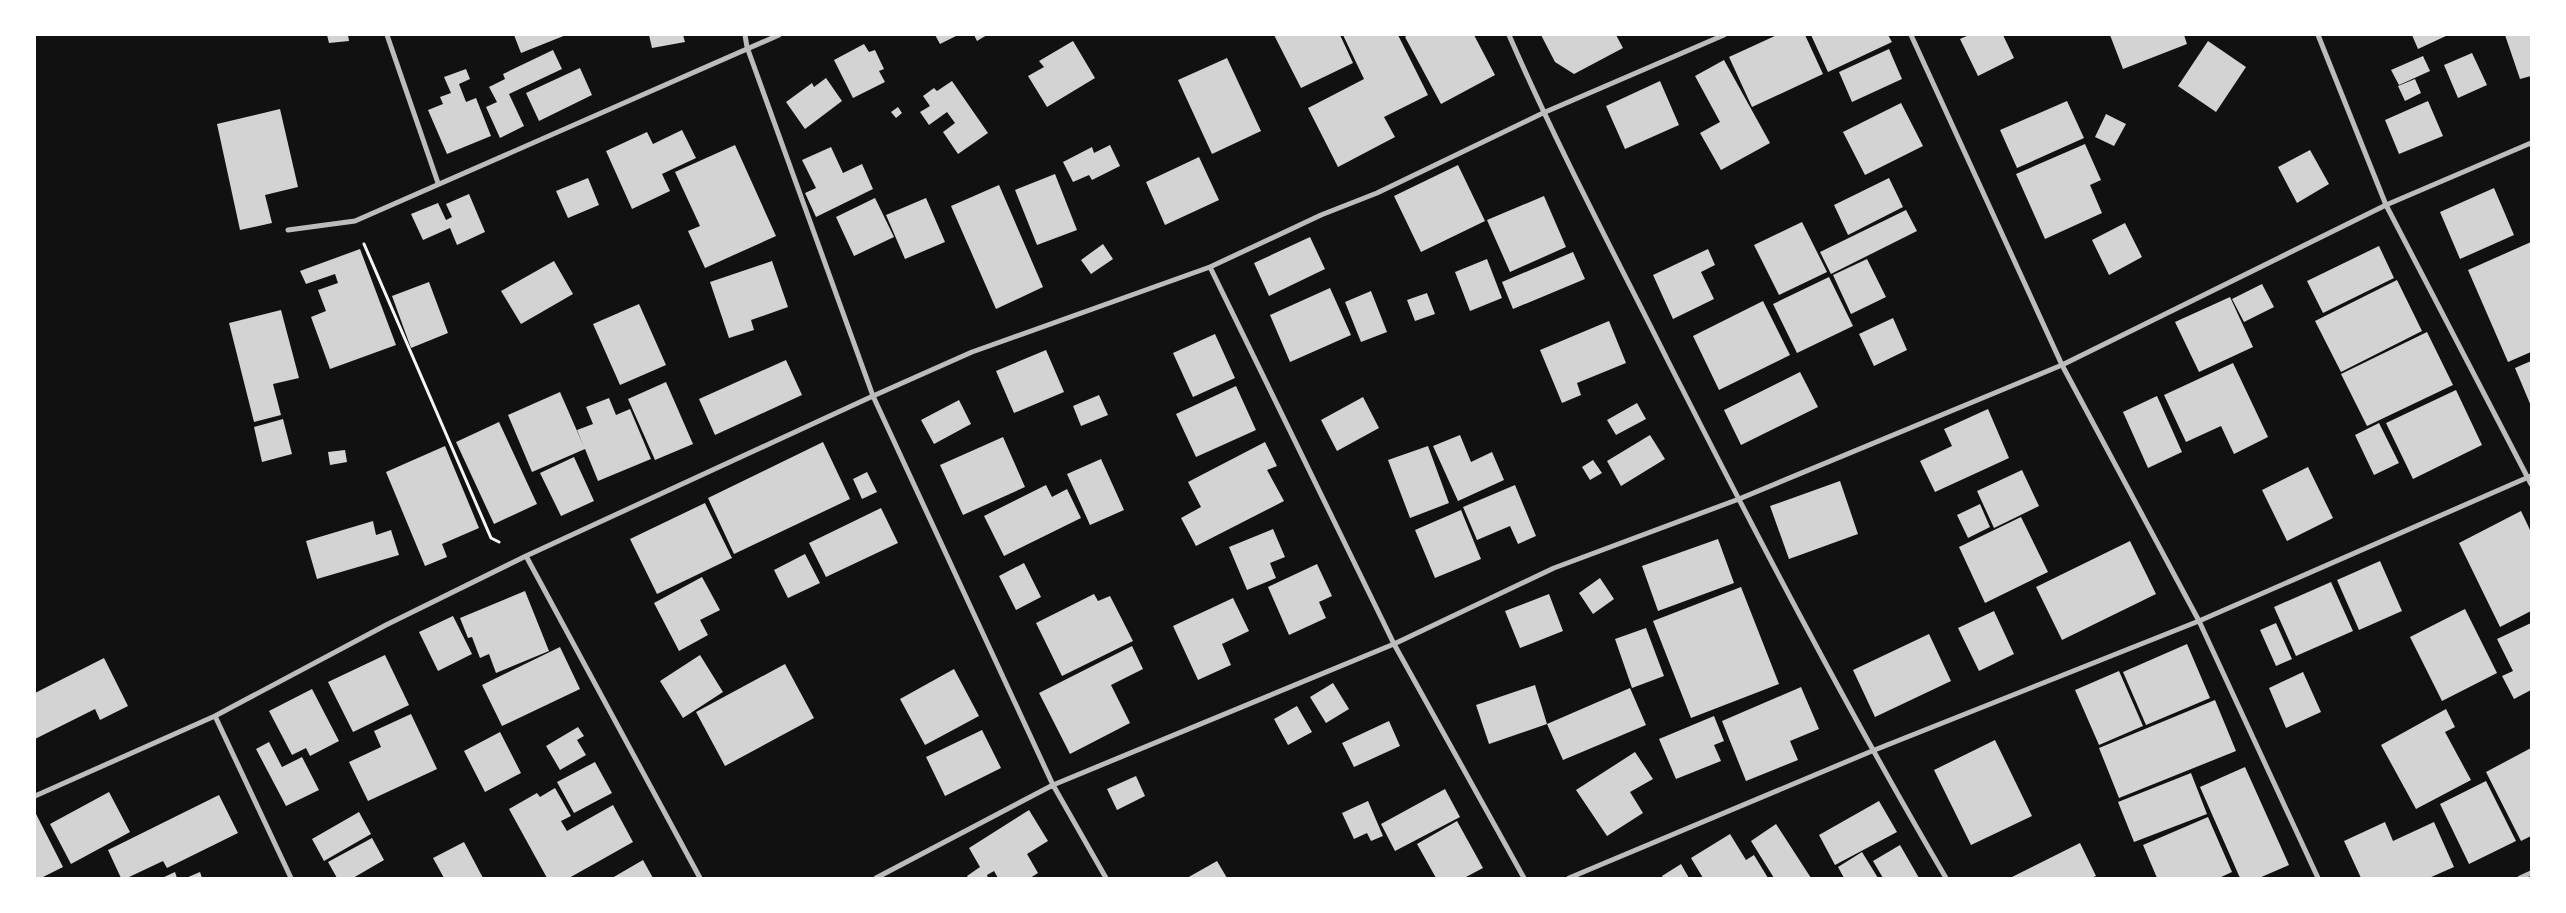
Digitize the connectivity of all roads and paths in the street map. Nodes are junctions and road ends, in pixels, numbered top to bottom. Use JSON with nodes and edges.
{"nodes":[{"id":1,"x":387,"y":35,"type":"edge"},
{"id":2,"x":745,"y":35,"type":"edge"},
{"id":3,"x":780,"y":35,"type":"edge"},
{"id":4,"x":1509,"y":35,"type":"edge"},
{"id":5,"x":1724,"y":35,"type":"edge"},
{"id":6,"x":1911,"y":35,"type":"edge"},
{"id":7,"x":2318,"y":35,"type":"edge"},
{"id":8,"x":748,"y":47,"type":"junction"},
{"id":9,"x":1543,"y":113,"type":"junction"},
{"id":10,"x":2531,"y":143,"type":"edge"},
{"id":11,"x":438,"y":183,"type":"junction"},
{"id":12,"x":2386,"y":205,"type":"junction"},
{"id":13,"x":355,"y":221,"type":"junction"},
{"id":14,"x":288,"y":230,"type":"dead end"},
{"id":15,"x":1210,"y":267,"type":"junction"},
{"id":16,"x":2062,"y":365,"type":"junction"},
{"id":17,"x":873,"y":396,"type":"junction"},
{"id":18,"x":2529,"y":477,"type":"edge"},
{"id":19,"x":2531,"y":484,"type":"edge"},
{"id":20,"x":1739,"y":500,"type":"junction"},
{"id":21,"x":526,"y":556,"type":"junction"},
{"id":22,"x":2199,"y":621,"type":"junction"},
{"id":23,"x":1394,"y":644,"type":"junction"},
{"id":24,"x":215,"y":716,"type":"junction"},
{"id":25,"x":1872,"y":751,"type":"junction"},
{"id":26,"x":1053,"y":785,"type":"junction"},
{"id":27,"x":35,"y":796,"type":"edge"},
{"id":28,"x":2531,"y":873,"type":"edge"},
{"id":29,"x":291,"y":878,"type":"edge"},
{"id":30,"x":700,"y":878,"type":"edge"},
{"id":31,"x":876,"y":878,"type":"edge"},
{"id":32,"x":1106,"y":878,"type":"edge"},
{"id":33,"x":1524,"y":878,"type":"edge"},
{"id":34,"x":1568,"y":878,"type":"edge"},
{"id":35,"x":1946,"y":878,"type":"edge"},
{"id":36,"x":2318,"y":878,"type":"edge"},
{"id":37,"x":2520,"y":878,"type":"edge"}],
"edges":[{"from":1,"to":11,"type":"street"},
{"from":2,"to":8,"type":"street"},
{"from":3,"to":8,"type":"street"},
{"from":4,"to":9,"type":"street"},
{"from":5,"to":9,"type":"street"},
{"from":6,"to":16,"type":"street"},
{"from":7,"to":12,"type":"street"},
{"from":8,"to":11,"type":"street"},
{"from":8,"to":17,"type":"street"},
{"from":9,"to":15,"type":"street"},
{"from":9,"to":20,"type":"street"},
{"from":10,"to":12,"type":"street"},
{"from":11,"to":13,"type":"street"},
{"from":12,"to":16,"type":"street"},
{"from":12,"to":18,"type":"street"},
{"from":13,"to":14,"type":"street"},
{"from":13,"to":21,"type":"path"},
{"from":15,"to":17,"type":"street"},
{"from":15,"to":23,"type":"street"},
{"from":16,"to":20,"type":"street"},
{"from":16,"to":22,"type":"street"},
{"from":17,"to":21,"type":"street"},
{"from":17,"to":26,"type":"street"},
{"from":18,"to":19,"type":"street"},
{"from":18,"to":22,"type":"street"},
{"from":20,"to":23,"type":"street"},
{"from":20,"to":25,"type":"street"},
{"from":21,"to":24,"type":"street"},
{"from":21,"to":30,"type":"street"},
{"from":22,"to":25,"type":"street"},
{"from":22,"to":36,"type":"street"},
{"from":23,"to":26,"type":"street"},
{"from":23,"to":33,"type":"street"},
{"from":24,"to":27,"type":"street"},
{"from":24,"to":29,"type":"street"},
{"from":25,"to":34,"type":"street"},
{"from":25,"to":35,"type":"street"},
{"from":26,"to":31,"type":"street"},
{"from":26,"to":32,"type":"street"},
{"from":28,"to":37,"type":"street"}]}
